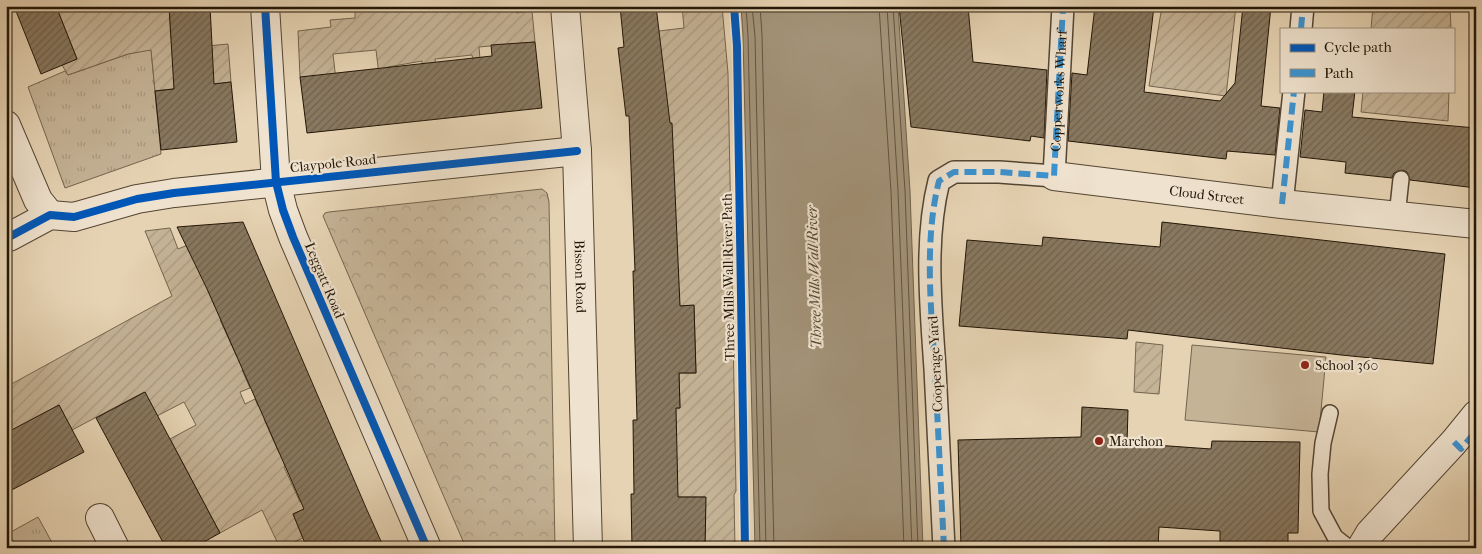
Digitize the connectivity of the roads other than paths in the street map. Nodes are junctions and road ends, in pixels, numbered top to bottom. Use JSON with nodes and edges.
{"nodes":[{"id":1,"x":265,"y":6,"type":"edge"},
{"id":2,"x":565,"y":6,"type":"edge"},
{"id":3,"x":1063,"y":6,"type":"edge"},
{"id":4,"x":1303,"y":6,"type":"edge"},
{"id":5,"x":1301,"y":28,"type":"edge"},
{"id":6,"x":1294,"y":92,"type":"edge"},
{"id":7,"x":6,"y":125,"type":"edge"},
{"id":8,"x":577,"y":151,"type":"junction"},
{"id":9,"x":1054,"y":176,"type":"junction"},
{"id":10,"x":1401,"y":180,"type":"dead end"},
{"id":11,"x":939,"y":181,"type":"joint"},
{"id":12,"x":276,"y":182,"type":"junction"},
{"id":13,"x":1282,"y":204,"type":"junction"},
{"id":14,"x":50,"y":216,"type":"junction"},
{"id":15,"x":1397,"y":216,"type":"junction"},
{"id":16,"x":1476,"y":224,"type":"edge"},
{"id":17,"x":8,"y":238,"type":"edge"},
{"id":18,"x":1330,"y":413,"type":"dead end"},
{"id":19,"x":1476,"y":415,"type":"edge"},
{"id":20,"x":1465,"y":437,"type":"edge"},
{"id":21,"x":100,"y":518,"type":"dead end"},
{"id":22,"x":116,"y":548,"type":"edge"},
{"id":23,"x":426,"y":548,"type":"edge"},
{"id":24,"x":588,"y":548,"type":"edge"},
{"id":25,"x":944,"y":548,"type":"edge"},
{"id":26,"x":1349,"y":548,"type":"edge"},
{"id":27,"x":1361,"y":548,"type":"edge"}],
"edges":[{"from":1,"to":12,"type":"street","name":"Leggatt Road"},
{"from":2,"to":8,"type":"street","name":"Bisson Road"},
{"from":3,"to":9,"type":"street","name":"Copperworks Wharf"},
{"from":4,"to":5,"type":"street"},
{"from":6,"to":13,"type":"street"},
{"from":7,"to":14,"type":"street"},
{"from":8,"to":12,"type":"street","name":"Claypole Road"},
{"from":8,"to":24,"type":"street","name":"Bisson Road"},
{"from":9,"to":11,"type":"street","name":"Cloud Street"},
{"from":9,"to":13,"type":"street","name":"Cloud Street"},
{"from":10,"to":15,"type":"lane"},
{"from":11,"to":25,"type":"street","name":"Cooperage Yard"},
{"from":12,"to":14,"type":"street","name":"Claypole Road"},
{"from":12,"to":23,"type":"street","name":"Leggatt Road"},
{"from":13,"to":15,"type":"street","name":"Cloud Street"},
{"from":14,"to":17,"type":"street","name":"Claypole Road"},
{"from":15,"to":16,"type":"street","name":"Cloud Street"},
{"from":18,"to":26,"type":"lane"},
{"from":19,"to":20,"type":"street"},
{"from":20,"to":27,"type":"street"},
{"from":21,"to":22,"type":"street"}]}
